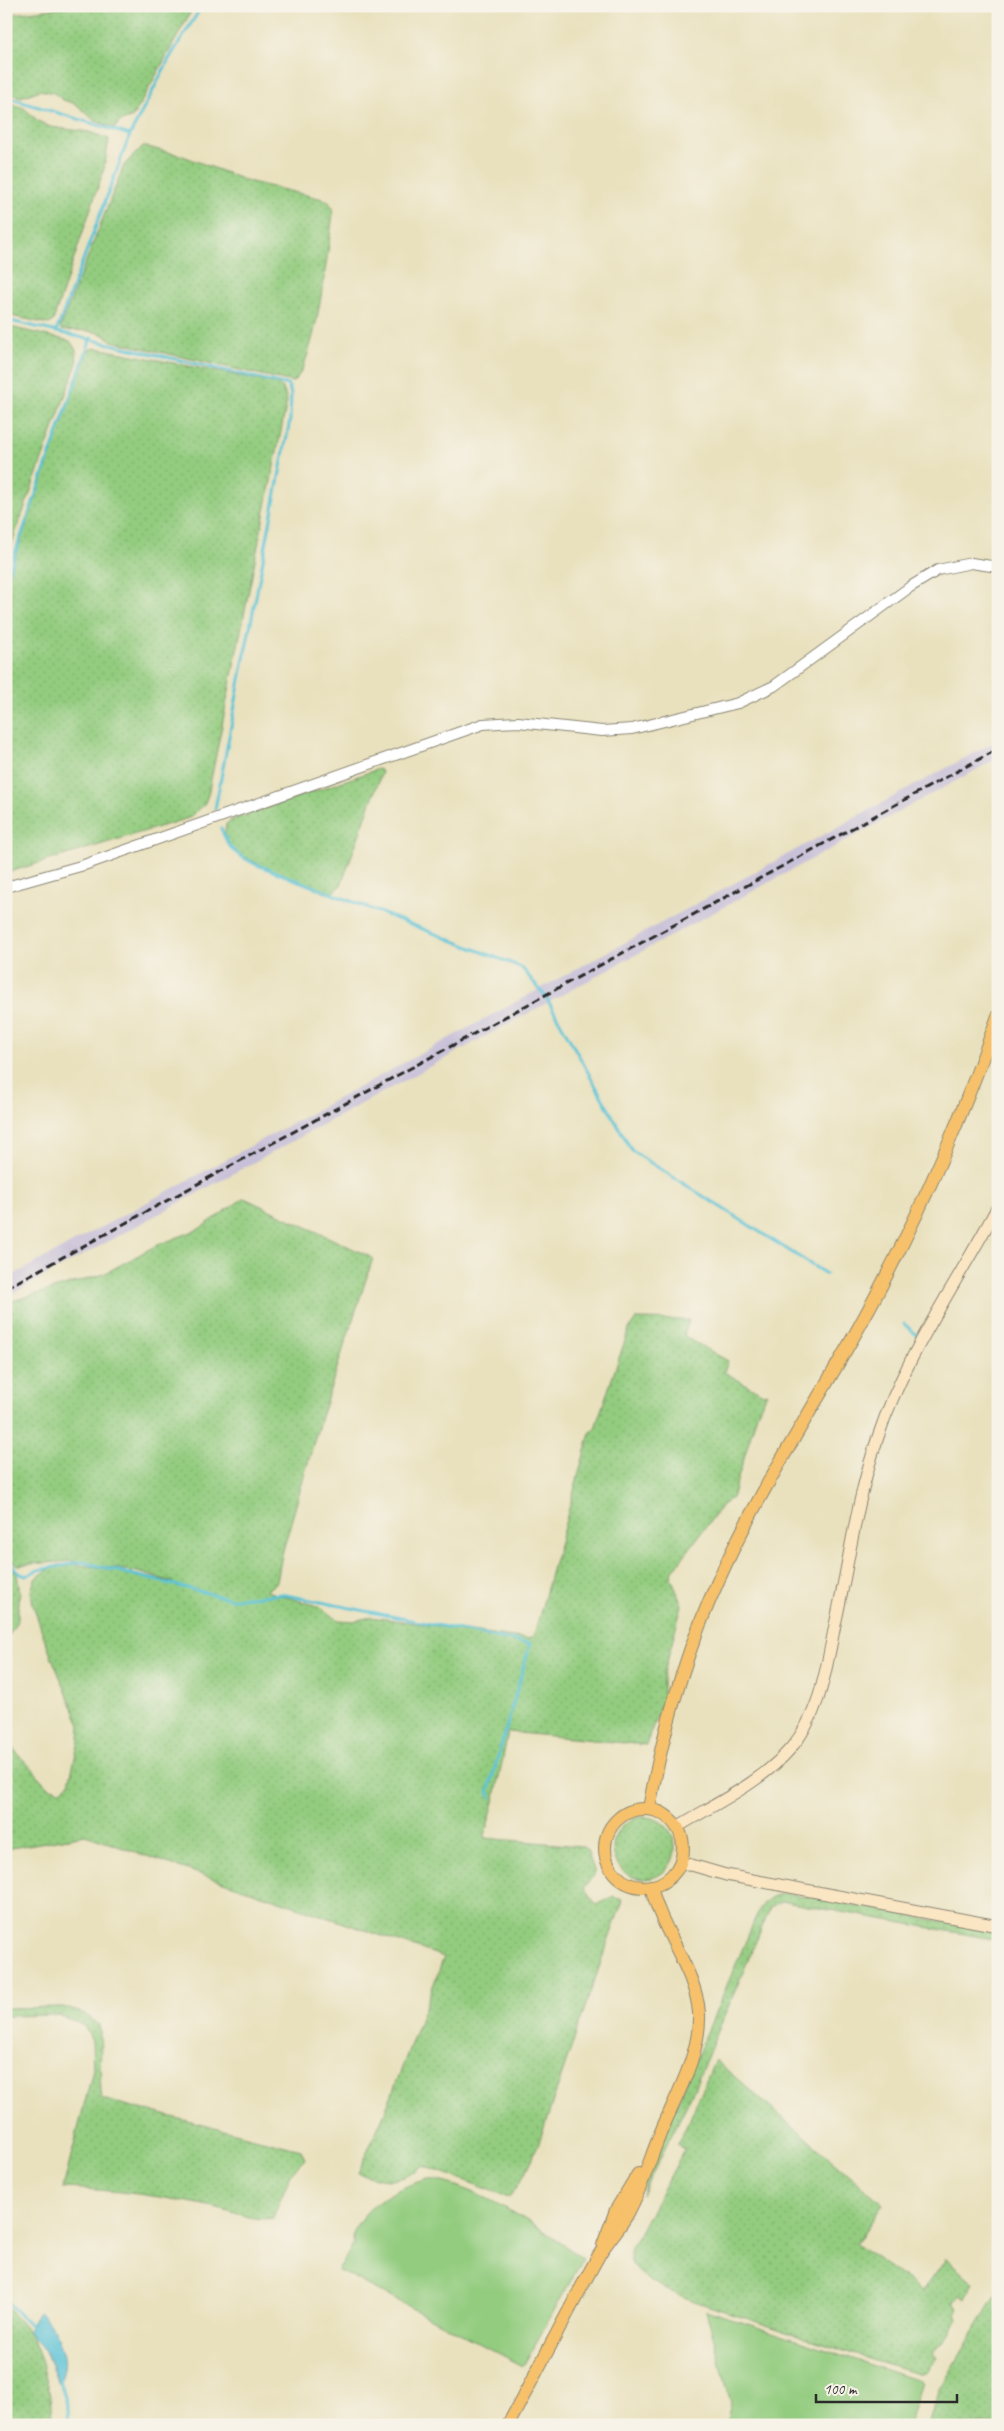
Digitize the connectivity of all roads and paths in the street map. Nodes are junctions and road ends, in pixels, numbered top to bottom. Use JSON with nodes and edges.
{"nodes":[{"id":1,"x":998,"y":567,"type":"edge"},
{"id":2,"x":6,"y":887,"type":"edge"},
{"id":3,"x":998,"y":1016,"type":"edge"},
{"id":4,"x":998,"y":1206,"type":"edge"},
{"id":5,"x":649,"y":1809,"type":"junction"},
{"id":6,"x":677,"y":1827,"type":"junction"},
{"id":7,"x":681,"y":1862,"type":"junction"},
{"id":8,"x":651,"y":1886,"type":"junction"},
{"id":9,"x":998,"y":1926,"type":"edge"},
{"id":10,"x":508,"y":2425,"type":"edge"}],
"edges":[{"from":1,"to":2,"type":"street"},
{"from":3,"to":5,"type":"main road"},
{"from":4,"to":6,"type":"main road"},
{"from":5,"to":6,"type":"main road"},
{"from":5,"to":8,"type":"main road"},
{"from":6,"to":7,"type":"main road"},
{"from":7,"to":8,"type":"main road"},
{"from":7,"to":9,"type":"main road"},
{"from":8,"to":10,"type":"main road"}]}
